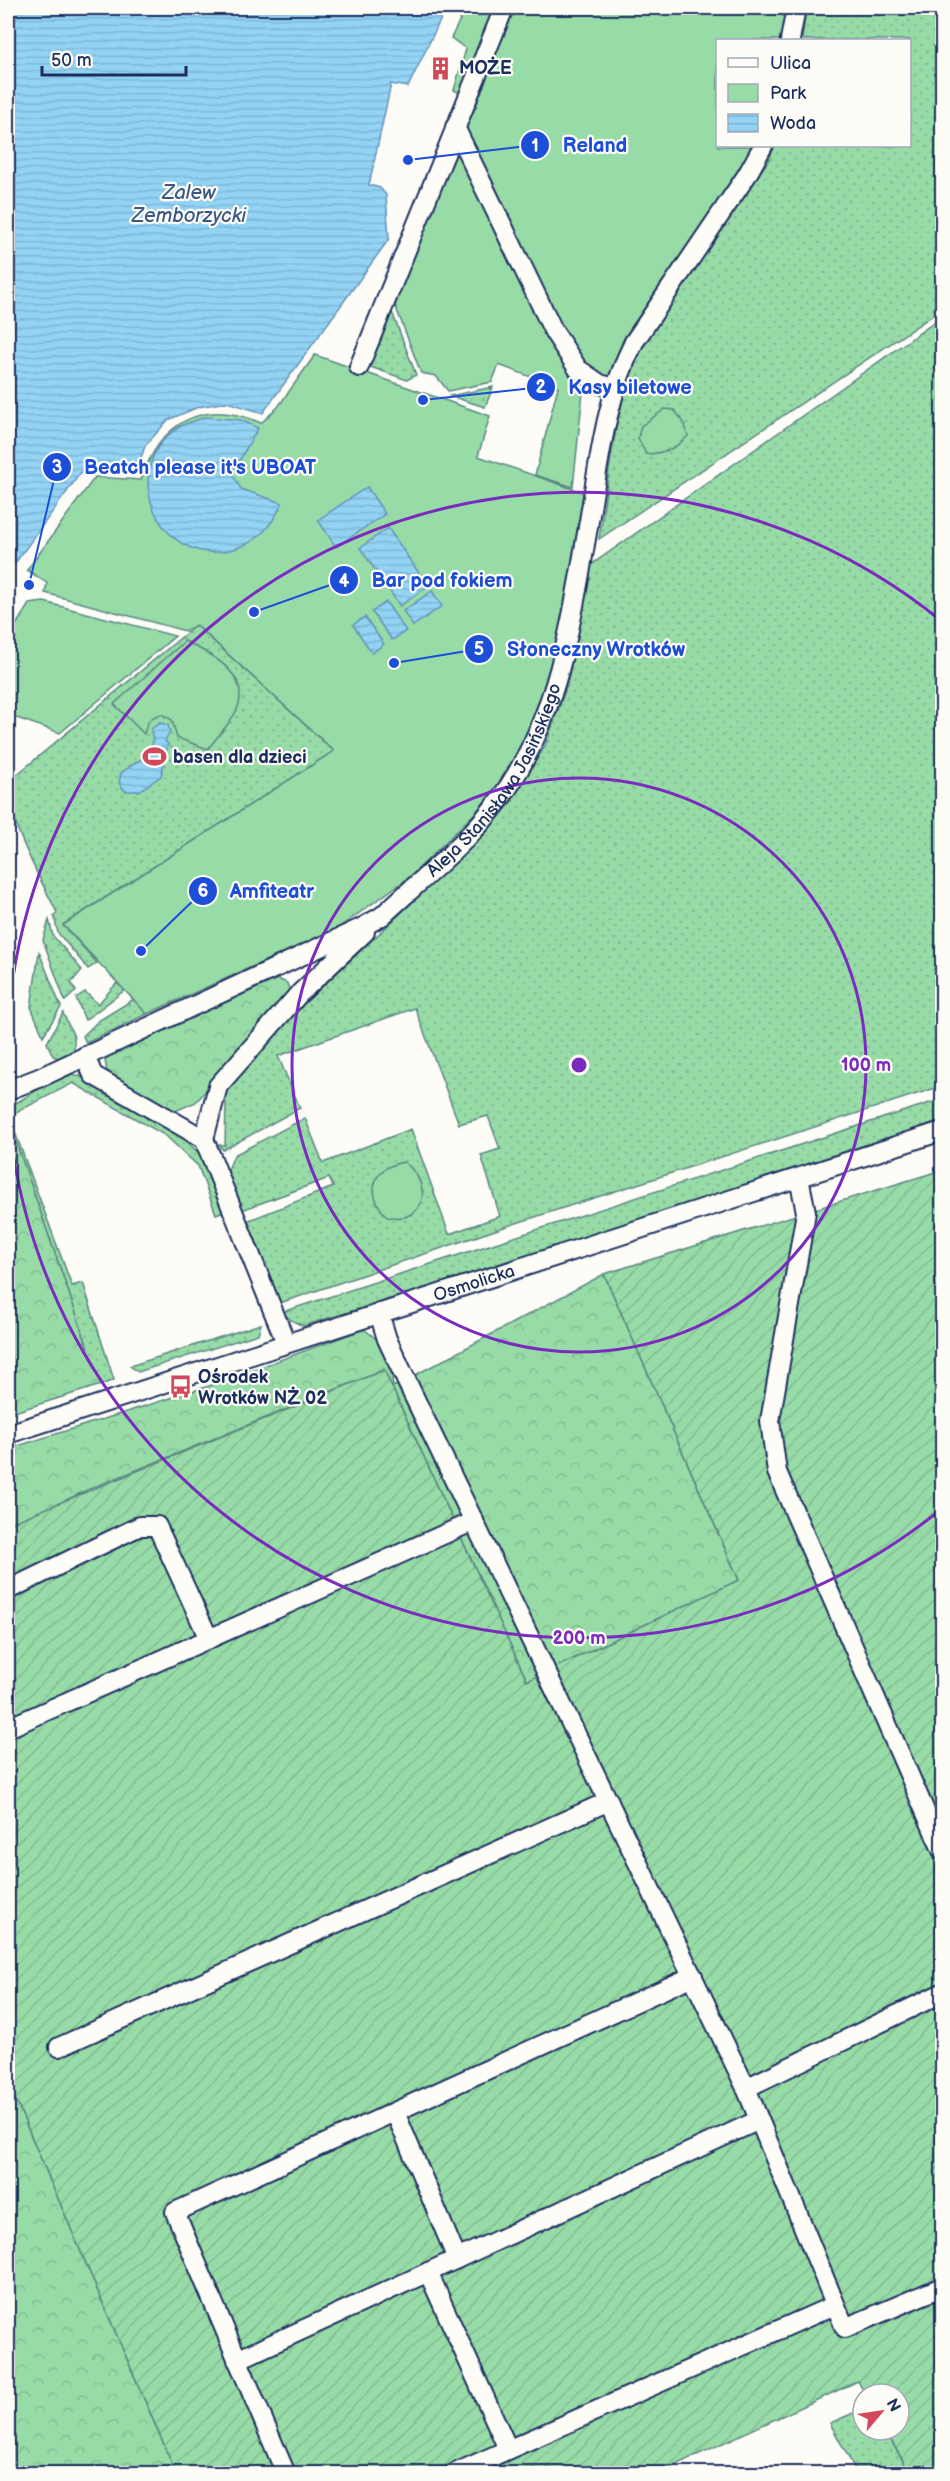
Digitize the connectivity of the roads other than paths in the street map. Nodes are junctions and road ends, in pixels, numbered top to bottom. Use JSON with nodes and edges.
{"nodes":[{"id":1,"x":504,"y":8,"type":"edge"},
{"id":2,"x":796,"y":8,"type":"edge"},
{"id":3,"x":790,"y":39,"type":"edge"},
{"id":4,"x":455,"y":127,"type":"junction"},
{"id":5,"x":762,"y":147,"type":"edge"},
{"id":6,"x":360,"y":368,"type":"dead end"},
{"id":7,"x":614,"y":388,"type":"junction"},
{"id":8,"x":382,"y":916,"type":"junction"},
{"id":9,"x":85,"y":1056,"type":"junction"},
{"id":10,"x":8,"y":1090,"type":"edge"},
{"id":11,"x":942,"y":1131,"type":"edge"},
{"id":12,"x":204,"y":1139,"type":"junction"},
{"id":13,"x":800,"y":1178,"type":"junction"},
{"id":14,"x":379,"y":1313,"type":"junction"},
{"id":15,"x":286,"y":1343,"type":"junction"},
{"id":16,"x":8,"y":1434,"type":"edge"},
{"id":17,"x":474,"y":1521,"type":"junction"},
{"id":18,"x":8,"y":1590,"type":"edge"},
{"id":19,"x":209,"y":1639,"type":"junction"},
{"id":20,"x":8,"y":1728,"type":"edge"},
{"id":21,"x":609,"y":1801,"type":"junction"},
{"id":22,"x":942,"y":1850,"type":"edge"},
{"id":23,"x":693,"y":1976,"type":"junction"},
{"id":24,"x":942,"y":1993,"type":"edge"},
{"id":25,"x":59,"y":2047,"type":"dead end"},
{"id":26,"x":746,"y":2088,"type":"junction"},
{"id":27,"x":395,"y":2112,"type":"junction"},
{"id":28,"x":759,"y":2120,"type":"junction"},
{"id":29,"x":457,"y":2259,"type":"junction"},
{"id":30,"x":428,"y":2272,"type":"junction"},
{"id":31,"x":942,"y":2288,"type":"edge"},
{"id":32,"x":835,"y":2305,"type":"junction"},
{"id":33,"x":237,"y":2360,"type":"junction"},
{"id":34,"x":508,"y":2449,"type":"junction"},
{"id":35,"x":286,"y":2474,"type":"edge"},
{"id":36,"x":453,"y":2474,"type":"edge"}],
"edges":[{"from":1,"to":4,"type":"street"},
{"from":2,"to":3,"type":"street"},
{"from":4,"to":6,"type":"street"},
{"from":4,"to":7,"type":"street"},
{"from":5,"to":7,"type":"street","name":"Aleja Stanisława Jasińskiego"},
{"from":7,"to":8,"type":"street","name":"Aleja Stanisława Jasińskiego"},
{"from":8,"to":9,"type":"street","name":"Aleja Stanisława Jasińskiego"},
{"from":8,"to":12,"type":"street"},
{"from":9,"to":10,"type":"street","name":"Aleja Stanisława Jasińskiego"},
{"from":9,"to":12,"type":"street"},
{"from":11,"to":13,"type":"street","name":"Osmolicka"},
{"from":12,"to":15,"type":"street"},
{"from":13,"to":14,"type":"street","name":"Osmolicka"},
{"from":13,"to":22,"type":"street"},
{"from":14,"to":15,"type":"street","name":"Osmolicka"},
{"from":14,"to":17,"type":"street"},
{"from":15,"to":16,"type":"street","name":"Osmolicka"},
{"from":17,"to":19,"type":"street"},
{"from":17,"to":21,"type":"street"},
{"from":18,"to":19,"type":"street"},
{"from":19,"to":20,"type":"street"},
{"from":21,"to":23,"type":"street"},
{"from":21,"to":25,"type":"street"},
{"from":23,"to":26,"type":"street"},
{"from":23,"to":27,"type":"street"},
{"from":24,"to":26,"type":"street"},
{"from":26,"to":28,"type":"street"},
{"from":27,"to":29,"type":"street"},
{"from":27,"to":33,"type":"street"},
{"from":28,"to":29,"type":"street"},
{"from":28,"to":32,"type":"street"},
{"from":29,"to":30,"type":"street"},
{"from":30,"to":33,"type":"street"},
{"from":30,"to":34,"type":"street"},
{"from":31,"to":32,"type":"street"},
{"from":32,"to":34,"type":"street"},
{"from":33,"to":35,"type":"street"},
{"from":34,"to":36,"type":"street"}]}
